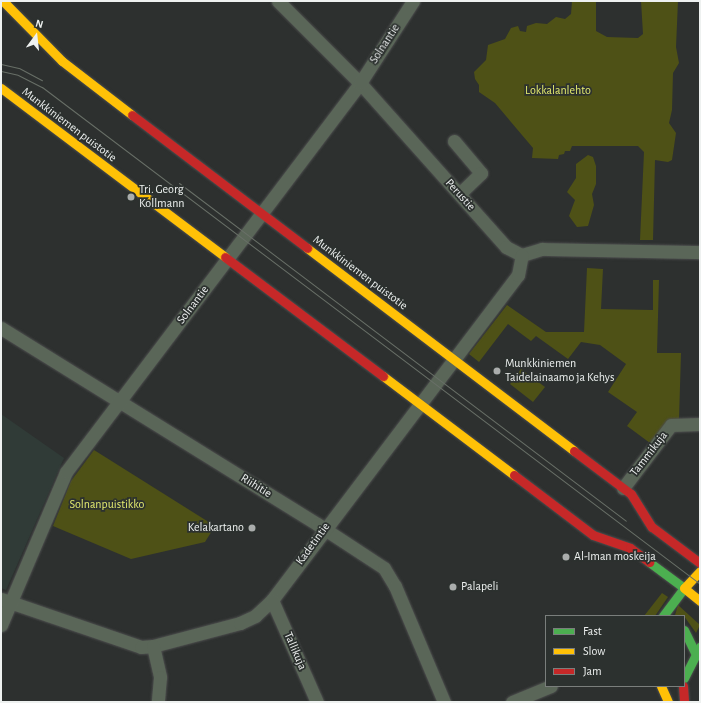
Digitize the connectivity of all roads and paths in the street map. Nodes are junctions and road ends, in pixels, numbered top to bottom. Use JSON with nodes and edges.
{"nodes":[{"id":1,"x":3,"y":1,"type":"edge"},
{"id":2,"x":278,"y":1,"type":"edge"},
{"id":3,"x":413,"y":1,"type":"edge"},
{"id":4,"x":360,"y":83,"type":"junction"},
{"id":5,"x":1,"y":88,"type":"edge"},
{"id":6,"x":454,"y":141,"type":"dead end"},
{"id":7,"x":459,"y":194,"type":"junction"},
{"id":8,"x":262,"y":214,"type":"junction"},
{"id":9,"x":700,"y":252,"type":"edge"},
{"id":10,"x":522,"y":255,"type":"junction"},
{"id":11,"x":227,"y":260,"type":"junction"},
{"id":12,"x":1,"y":328,"type":"edge"},
{"id":13,"x":454,"y":359,"type":"junction"},
{"id":14,"x":119,"y":402,"type":"junction"},
{"id":15,"x":419,"y":404,"type":"junction"},
{"id":16,"x":700,"y":424,"type":"edge"},
{"id":17,"x":623,"y":488,"type":"junction"},
{"id":18,"x":324,"y":528,"type":"junction"},
{"id":19,"x":700,"y":563,"type":"edge"},
{"id":20,"x":700,"y":571,"type":"edge"},
{"id":21,"x":684,"y":588,"type":"junction"},
{"id":22,"x":5,"y":600,"type":"edge"},
{"id":23,"x":272,"y":600,"type":"junction"},
{"id":24,"x":700,"y":601,"type":"edge"},
{"id":25,"x":664,"y":615,"type":"edge"},
{"id":26,"x":1,"y":625,"type":"edge"},
{"id":27,"x":685,"y":633,"type":"edge"},
{"id":28,"x":152,"y":646,"type":"junction"},
{"id":29,"x":693,"y":655,"type":"edge"},
{"id":30,"x":685,"y":675,"type":"edge"},
{"id":31,"x":549,"y":687,"type":"edge"},
{"id":32,"x":661,"y":687,"type":"edge"},
{"id":33,"x":683,"y":687,"type":"edge"},
{"id":34,"x":158,"y":702,"type":"edge"},
{"id":35,"x":317,"y":702,"type":"edge"},
{"id":36,"x":444,"y":702,"type":"edge"},
{"id":37,"x":512,"y":702,"type":"edge"},
{"id":38,"x":668,"y":702,"type":"edge"},
{"id":39,"x":684,"y":702,"type":"edge"}],
"edges":[{"from":1,"to":8,"type":"street","name":"Munkkiniemen puistotie"},
{"from":2,"to":4,"type":"street","name":"Perustie"},
{"from":3,"to":4,"type":"street","name":"Solnantie"},
{"from":4,"to":7,"type":"street","name":"Perustie"},
{"from":4,"to":8,"type":"street","name":"Solnantie"},
{"from":5,"to":11,"type":"street","name":"Munkkiniemen puistotie"},
{"from":6,"to":7,"type":"street"},
{"from":7,"to":10,"type":"street","name":"Perustie"},
{"from":8,"to":11,"type":"street","name":"Solnantie"},
{"from":8,"to":13,"type":"street","name":"Munkkiniemen puistotie"},
{"from":9,"to":10,"type":"street"},
{"from":10,"to":13,"type":"street","name":"Kadetintie"},
{"from":11,"to":14,"type":"street","name":"Solnantie"},
{"from":11,"to":15,"type":"street","name":"Munkkiniemen puistotie"},
{"from":12,"to":14,"type":"street","name":"Riihitie"},
{"from":13,"to":15,"type":"street","name":"Kadetintie"},
{"from":13,"to":17,"type":"street","name":"Munkkiniemen puistotie"},
{"from":14,"to":18,"type":"street","name":"Riihitie"},
{"from":14,"to":22,"type":"street","name":"Solnantie"},
{"from":15,"to":18,"type":"street","name":"Kadetintie"},
{"from":15,"to":21,"type":"street","name":"Munkkiniemen puistotie"},
{"from":16,"to":17,"type":"street","name":"Tammikuja"},
{"from":17,"to":19,"type":"street","name":"Munkkiniemen puistotie"},
{"from":18,"to":23,"type":"street","name":"Kadetintie"},
{"from":18,"to":36,"type":"street","name":"Riihitie"},
{"from":20,"to":21,"type":"street"},
{"from":21,"to":24,"type":"street","name":"Munkkiniemen puistotie"},
{"from":21,"to":25,"type":"street"},
{"from":22,"to":26,"type":"street","name":"Solnantie"},
{"from":22,"to":28,"type":"street","name":"Kadetintie"},
{"from":23,"to":28,"type":"street","name":"Kadetintie"},
{"from":23,"to":35,"type":"street","name":"Tallikuja"},
{"from":27,"to":29,"type":"street"},
{"from":28,"to":34,"type":"street"},
{"from":29,"to":30,"type":"street"},
{"from":31,"to":37,"type":"street"},
{"from":32,"to":38,"type":"street"},
{"from":33,"to":39,"type":"street"}]}
